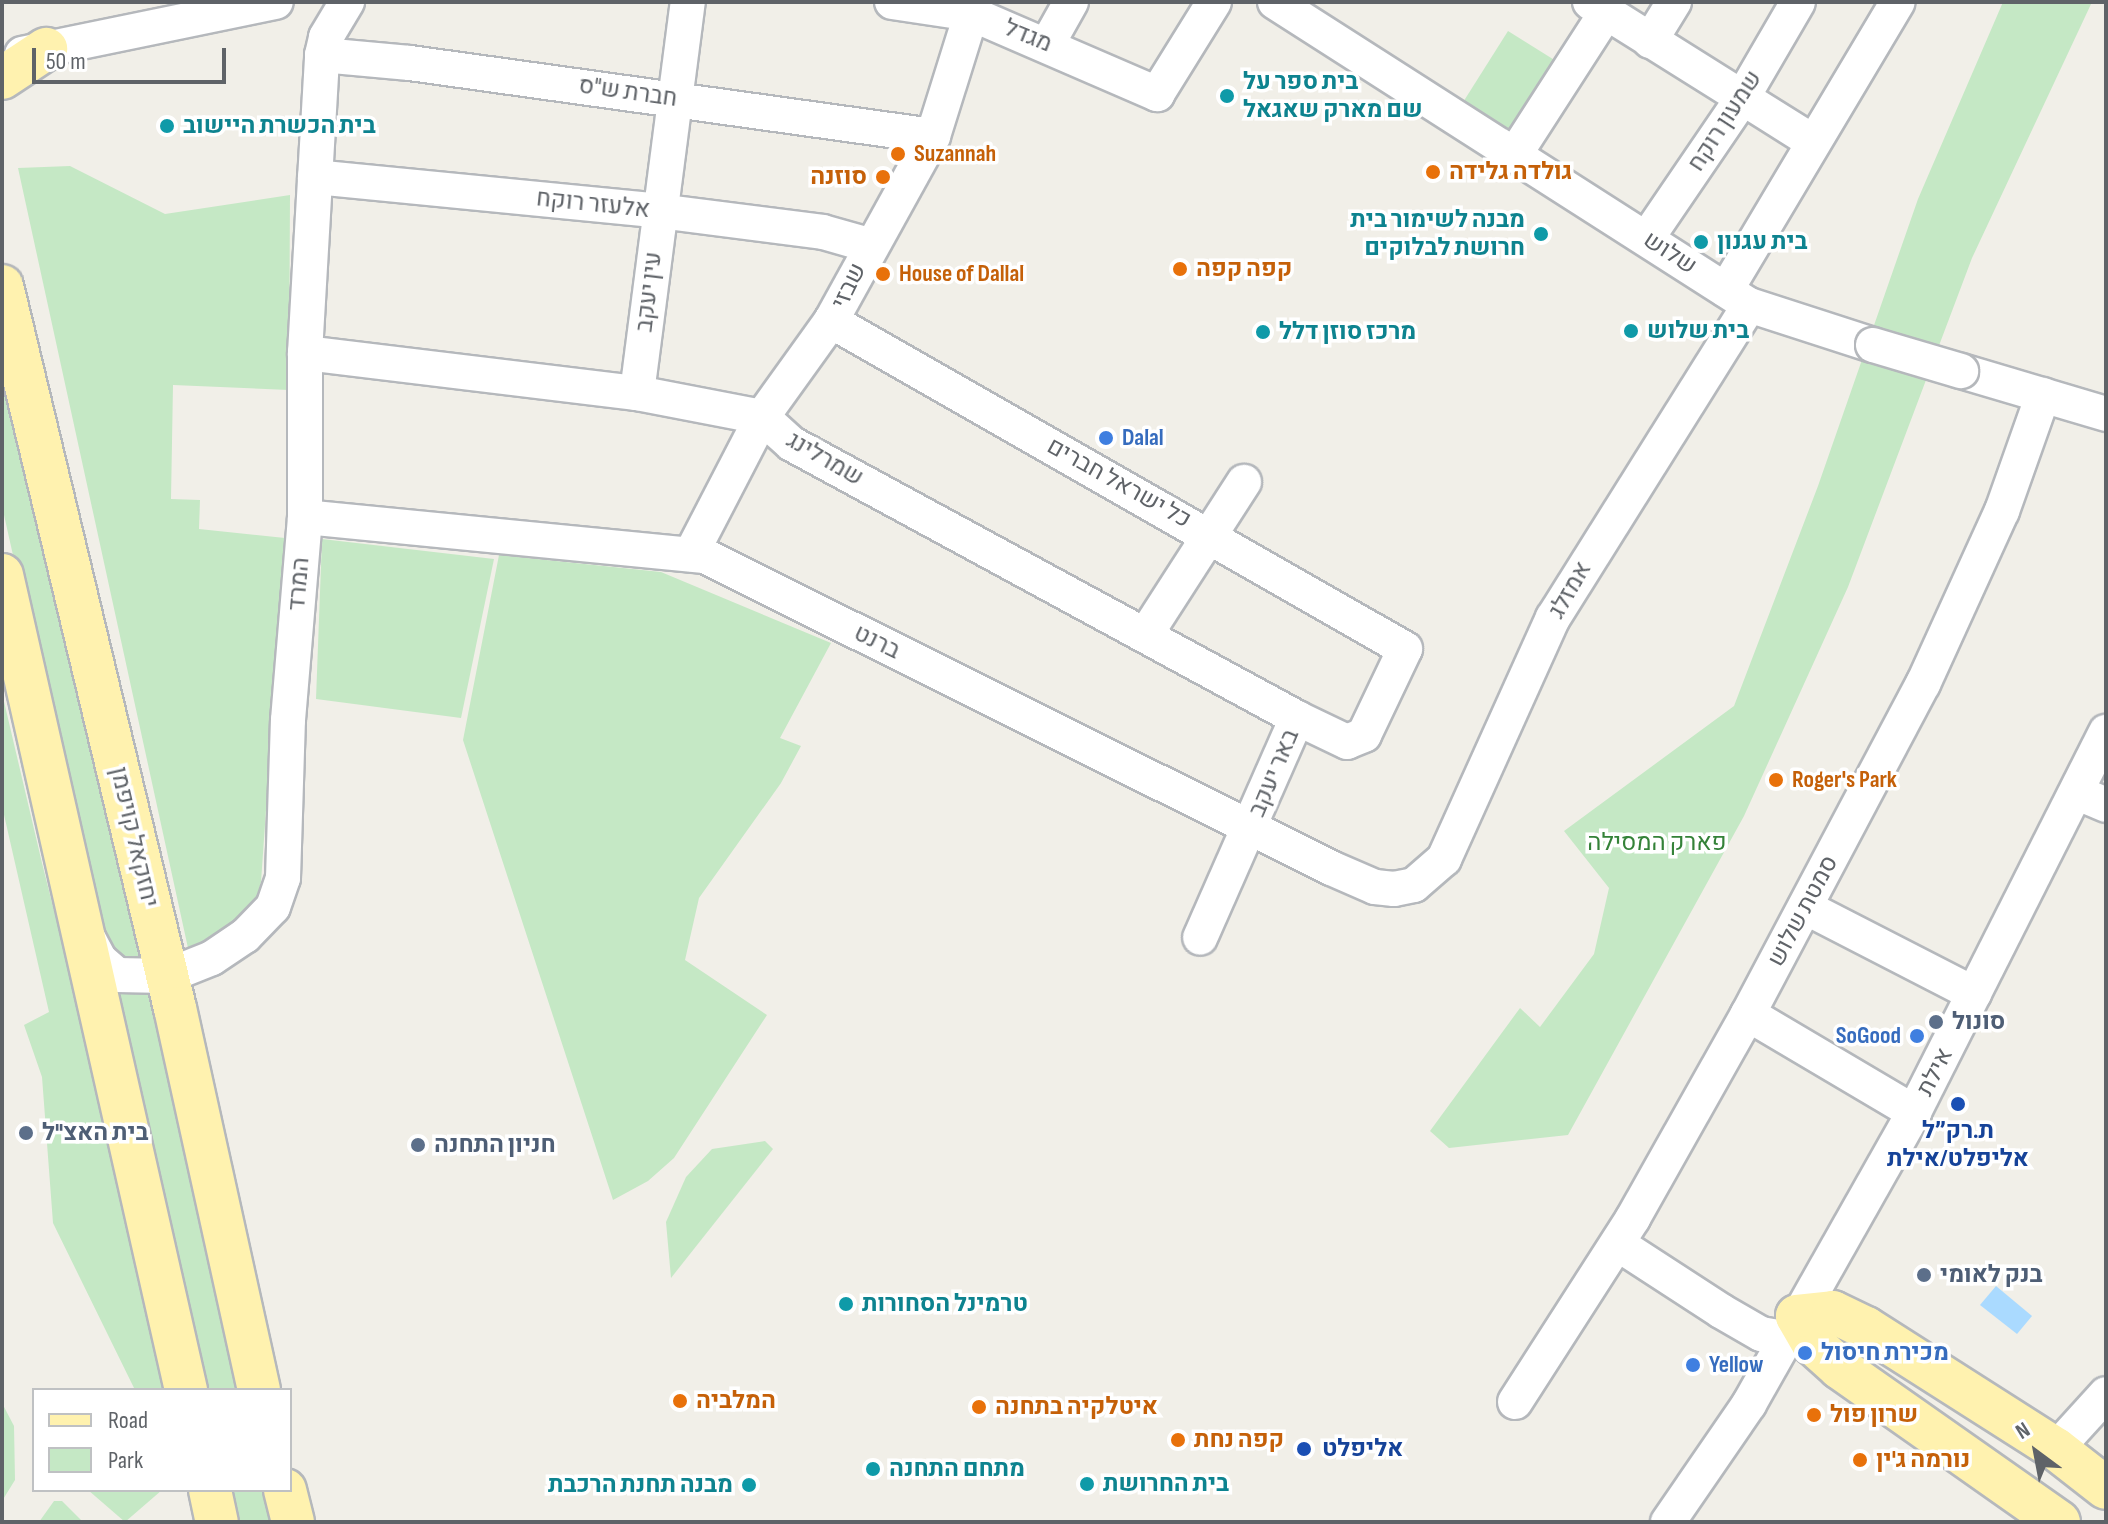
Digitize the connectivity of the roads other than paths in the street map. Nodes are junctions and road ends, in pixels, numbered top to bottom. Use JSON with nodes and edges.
{"nodes":[{"id":1,"x":276,"y":2,"type":"edge"},
{"id":2,"x":347,"y":2,"type":"edge"},
{"id":3,"x":688,"y":2,"type":"edge"},
{"id":4,"x":892,"y":2,"type":"edge"},
{"id":5,"x":1071,"y":2,"type":"edge"},
{"id":6,"x":1214,"y":2,"type":"edge"},
{"id":7,"x":1275,"y":2,"type":"edge"},
{"id":8,"x":1674,"y":2,"type":"edge"},
{"id":9,"x":1798,"y":2,"type":"edge"},
{"id":10,"x":1898,"y":2,"type":"edge"},
{"id":11,"x":1598,"y":7,"type":"edge"},
{"id":12,"x":973,"y":8,"type":"edge"},
{"id":13,"x":1313,"y":12,"type":"edge"},
{"id":14,"x":1650,"y":41,"type":"junction"},
{"id":15,"x":1048,"y":43,"type":"junction"},
{"id":16,"x":46,"y":49,"type":"junction"},
{"id":17,"x":322,"y":55,"type":"junction"},
{"id":18,"x":2,"y":56,"type":"edge"},
{"id":19,"x":2,"y":78,"type":"edge"},
{"id":20,"x":672,"y":98,"type":"junction"},
{"id":21,"x":1741,"y":100,"type":"junction"},
{"id":22,"x":933,"y":136,"type":"junction"},
{"id":23,"x":1813,"y":142,"type":"junction"},
{"id":24,"x":1515,"y":154,"type":"junction"},
{"id":25,"x":315,"y":177,"type":"junction"},
{"id":26,"x":659,"y":211,"type":"junction"},
{"id":27,"x":1647,"y":238,"type":"junction"},
{"id":28,"x":869,"y":245,"type":"junction"},
{"id":29,"x":2,"y":286,"type":"edge"},
{"id":30,"x":1737,"y":298,"type":"junction"},
{"id":31,"x":831,"y":321,"type":"junction"},
{"id":32,"x":305,"y":353,"type":"junction"},
{"id":33,"x":637,"y":393,"type":"junction"},
{"id":34,"x":2043,"y":395,"type":"junction"},
{"id":35,"x":2106,"y":414,"type":"edge"},
{"id":36,"x":762,"y":417,"type":"junction"},
{"id":37,"x":1244,"y":482,"type":"dead end"},
{"id":38,"x":305,"y":517,"type":"junction"},
{"id":39,"x":1208,"y":533,"type":"junction"},
{"id":40,"x":691,"y":554,"type":"junction"},
{"id":41,"x":2,"y":575,"type":"edge"},
{"id":42,"x":1146,"y":634,"type":"junction"},
{"id":43,"x":1405,"y":649,"type":"joint"},
{"id":44,"x":1297,"y":718,"type":"junction"},
{"id":45,"x":2106,"y":732,"type":"edge"},
{"id":46,"x":2092,"y":799,"type":"edge"},
{"id":47,"x":1250,"y":828,"type":"junction"},
{"id":48,"x":1414,"y":885,"type":"joint"},
{"id":49,"x":75,"y":904,"type":"junction"},
{"id":50,"x":1805,"y":907,"type":"junction"},
{"id":51,"x":1200,"y":938,"type":"dead end"},
{"id":52,"x":167,"y":976,"type":"junction"},
{"id":53,"x":1974,"y":994,"type":"junction"},
{"id":54,"x":1748,"y":1014,"type":"junction"},
{"id":55,"x":1914,"y":1112,"type":"junction"},
{"id":56,"x":1618,"y":1244,"type":"junction"},
{"id":57,"x":1798,"y":1333,"type":"junction"},
{"id":58,"x":186,"y":1388,"type":"edge"},
{"id":59,"x":259,"y":1388,"type":"edge"},
{"id":60,"x":2104,"y":1399,"type":"edge"},
{"id":61,"x":1515,"y":1402,"type":"dead end"},
{"id":62,"x":2056,"y":1449,"type":"junction"},
{"id":63,"x":2106,"y":1488,"type":"edge"},
{"id":64,"x":208,"y":1492,"type":"edge"},
{"id":65,"x":209,"y":1492,"type":"edge"},
{"id":66,"x":286,"y":1492,"type":"edge"},
{"id":67,"x":203,"y":1522,"type":"edge"},
{"id":68,"x":217,"y":1522,"type":"edge"},
{"id":69,"x":293,"y":1522,"type":"edge"},
{"id":70,"x":1668,"y":1522,"type":"edge"},
{"id":71,"x":2059,"y":1522,"type":"edge"}],
"edges":[{"from":1,"to":16,"type":"street"},
{"from":2,"to":17,"type":"street","name":"המרד"},
{"from":3,"to":20,"type":"street","name":"עין יעקב"},
{"from":4,"to":12,"type":"street","name":"מגדל"},
{"from":5,"to":15,"type":"street"},
{"from":6,"to":15,"type":"street","name":"מגדל"},
{"from":7,"to":13,"type":"street","name":"שלוש"},
{"from":8,"to":14,"type":"street"},
{"from":9,"to":21,"type":"street","name":"שמעון רוקח"},
{"from":10,"to":23,"type":"street","name":"אמזלג"},
{"from":11,"to":14,"type":"street"},
{"from":11,"to":24,"type":"street"},
{"from":12,"to":15,"type":"street","name":"מגדל"},
{"from":12,"to":22,"type":"street","name":"שבזי"},
{"from":13,"to":24,"type":"street","name":"שלוש"},
{"from":14,"to":21,"type":"street"},
{"from":16,"to":18,"type":"street"},
{"from":16,"to":19,"type":"main road"},
{"from":17,"to":20,"type":"street","name":"חברת ש\"ס"},
{"from":17,"to":25,"type":"street","name":"המרד"},
{"from":20,"to":22,"type":"street","name":"חברת ש\"ס"},
{"from":20,"to":26,"type":"street","name":"עין יעקב"},
{"from":21,"to":23,"type":"street"},
{"from":21,"to":27,"type":"street","name":"שמעון רוקח"},
{"from":22,"to":28,"type":"street","name":"שבזי"},
{"from":23,"to":30,"type":"street","name":"אמזלג"},
{"from":24,"to":27,"type":"street","name":"שלוש"},
{"from":25,"to":26,"type":"street","name":"אלעזר רוקח"},
{"from":25,"to":32,"type":"street","name":"המרד"},
{"from":26,"to":28,"type":"street","name":"אלעזר רוקח"},
{"from":26,"to":33,"type":"street","name":"עין יעקב"},
{"from":27,"to":30,"type":"street","name":"שלוש"},
{"from":28,"to":31,"type":"street","name":"שבזי"},
{"from":29,"to":52,"type":"main road","name":"יחזקאל קויפמן"},
{"from":30,"to":34,"type":"street","name":"שלוש","bridge":true},
{"from":30,"to":48,"type":"street","name":"אמזלג"},
{"from":31,"to":36,"type":"street","name":"שבזי"},
{"from":31,"to":39,"type":"street","name":"כל ישראל חברים"},
{"from":32,"to":33,"type":"street","name":"שמרלינג"},
{"from":32,"to":38,"type":"street","name":"המרד"},
{"from":33,"to":36,"type":"street","name":"שמרלינג"},
{"from":34,"to":35,"type":"street","name":"שלוש"},
{"from":34,"to":50,"type":"street","name":"סמטת שלוש"},
{"from":36,"to":40,"type":"street","name":"שבזי"},
{"from":36,"to":42,"type":"street","name":"שמרלינג"},
{"from":37,"to":39,"type":"street"},
{"from":38,"to":40,"type":"street","name":"ברנט"},
{"from":38,"to":52,"type":"street","name":"המרד"},
{"from":39,"to":42,"type":"street"},
{"from":39,"to":43,"type":"street","name":"כל ישראל חברים"},
{"from":40,"to":47,"type":"street","name":"ברנט"},
{"from":41,"to":49,"type":"main road"},
{"from":42,"to":44,"type":"street","name":"שמרלינג"},
{"from":43,"to":44,"type":"street","name":"באר יעקב"},
{"from":44,"to":47,"type":"street","name":"באר יעקב"},
{"from":45,"to":46,"type":"street","name":"אילת"},
{"from":46,"to":53,"type":"street","name":"אילת"},
{"from":47,"to":48,"type":"street","name":"ברנט"},
{"from":47,"to":51,"type":"street","name":"באר יעקב"},
{"from":49,"to":52,"type":"street","name":"המרד"},
{"from":49,"to":58,"type":"main road"},
{"from":50,"to":53,"type":"street"},
{"from":50,"to":54,"type":"street","name":"סמטת שלוש"},
{"from":52,"to":59,"type":"main road","name":"יחזקאל קויפמן"},
{"from":53,"to":55,"type":"street","name":"אילת"},
{"from":54,"to":55,"type":"street"},
{"from":54,"to":56,"type":"street","name":"סמטת שלוש"},
{"from":55,"to":57,"type":"street","name":"אילת"},
{"from":56,"to":57,"type":"street"},
{"from":56,"to":61,"type":"street","name":"סמטת שלוש"},
{"from":57,"to":62,"type":"main road"},
{"from":57,"to":70,"type":"street","name":"אילת"},
{"from":57,"to":71,"type":"main road"},
{"from":60,"to":62,"type":"street"},
{"from":62,"to":63,"type":"main road"},
{"from":64,"to":67,"type":"main road"},
{"from":65,"to":68,"type":"main road"},
{"from":66,"to":69,"type":"main road"}]}
